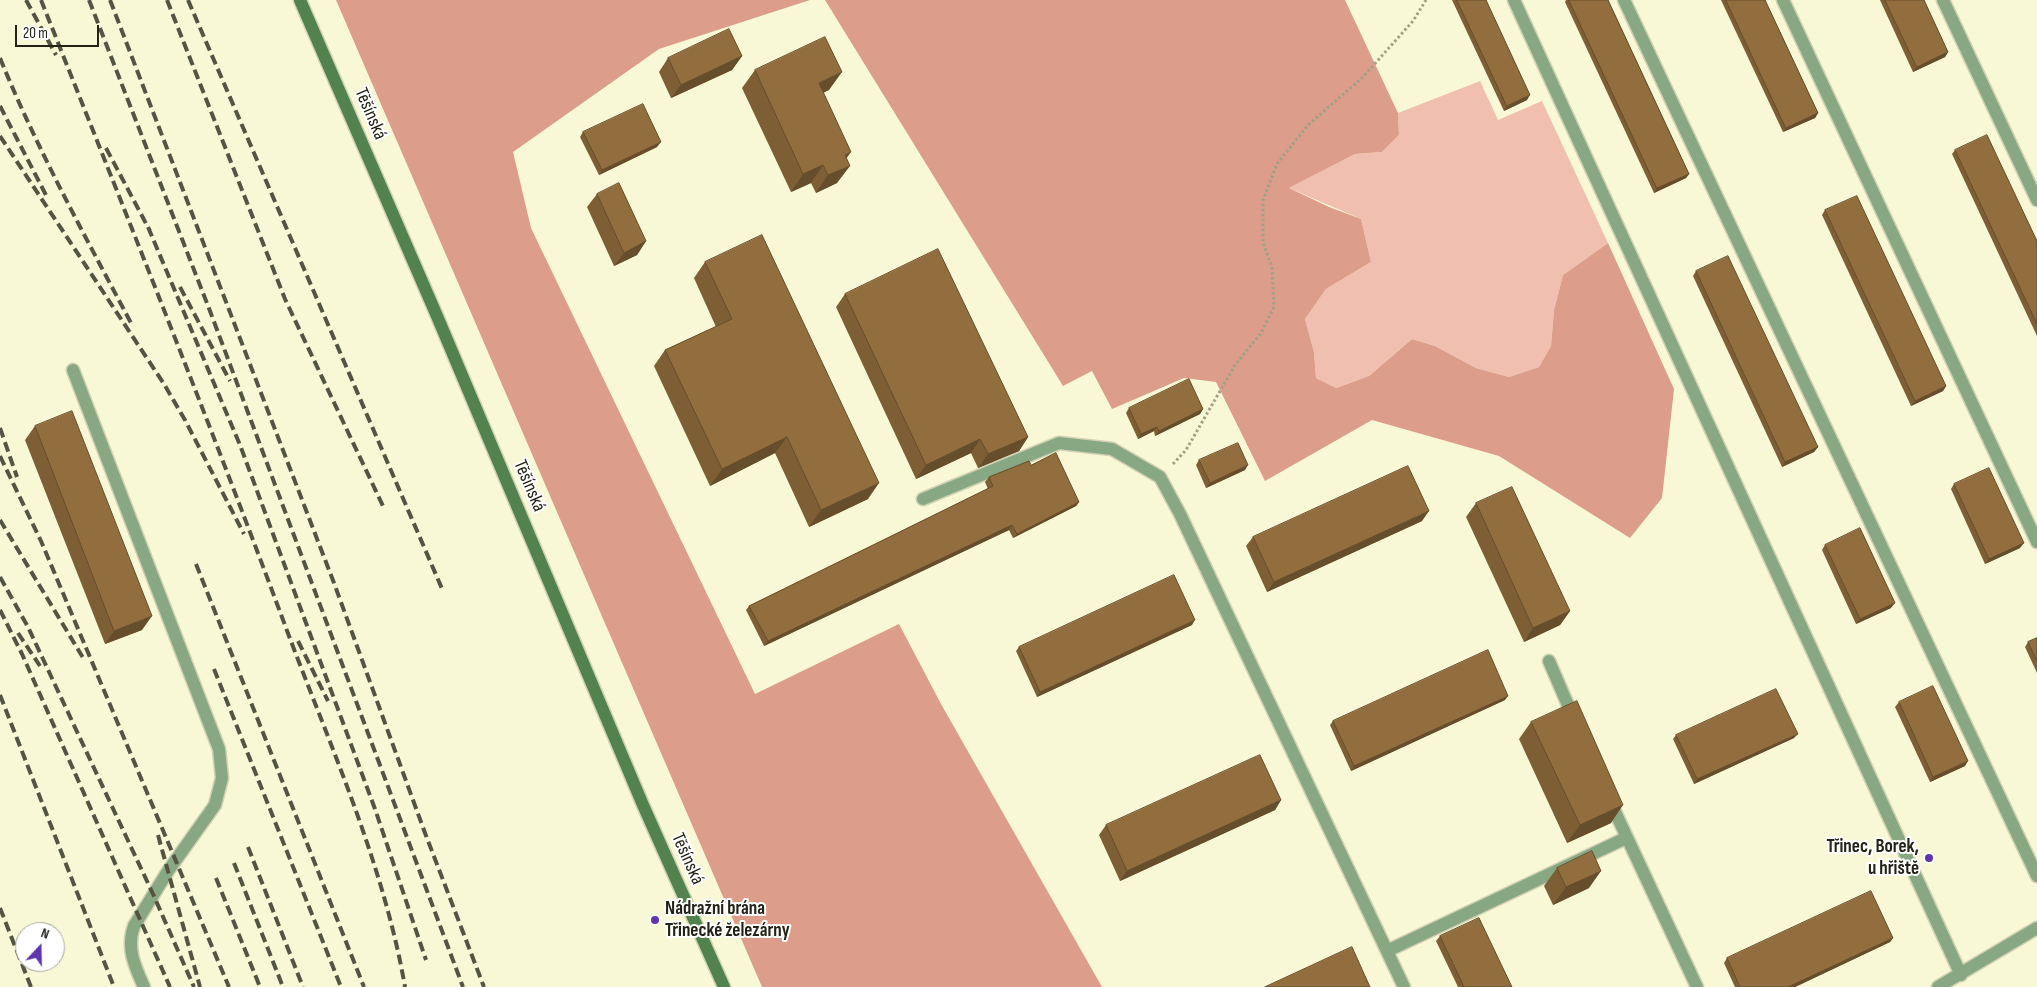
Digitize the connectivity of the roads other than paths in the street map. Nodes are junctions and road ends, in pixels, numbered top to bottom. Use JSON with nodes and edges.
{"nodes":[{"id":1,"x":300,"y":0,"type":"edge"},
{"id":2,"x":1514,"y":0,"type":"edge"},
{"id":3,"x":1624,"y":0,"type":"edge"},
{"id":4,"x":1783,"y":0,"type":"edge"},
{"id":5,"x":1943,"y":0,"type":"edge"},
{"id":6,"x":2037,"y":200,"type":"edge"},
{"id":7,"x":73,"y":370,"type":"dead end"},
{"id":8,"x":923,"y":499,"type":"dead end"},
{"id":9,"x":2037,"y":542,"type":"edge"},
{"id":10,"x":1549,"y":661,"type":"dead end"},
{"id":11,"x":1580,"y":732,"type":"edge"},
{"id":12,"x":1603,"y":785,"type":"edge"},
{"id":13,"x":1626,"y":838,"type":"junction"},
{"id":14,"x":2037,"y":876,"type":"edge"},
{"id":15,"x":2037,"y":928,"type":"edge"},
{"id":16,"x":1387,"y":951,"type":"junction"},
{"id":17,"x":1961,"y":975,"type":"junction"},
{"id":18,"x":144,"y":987,"type":"edge"},
{"id":19,"x":724,"y":987,"type":"edge"},
{"id":20,"x":1404,"y":987,"type":"edge"},
{"id":21,"x":1698,"y":987,"type":"edge"},
{"id":22,"x":1938,"y":987,"type":"edge"}],
"edges":[{"from":1,"to":19,"type":"main road","name":"Těšínská"},
{"from":2,"to":17,"type":"street"},
{"from":3,"to":14,"type":"street"},
{"from":4,"to":9,"type":"street"},
{"from":5,"to":6,"type":"street"},
{"from":7,"to":18,"type":"street"},
{"from":8,"to":16,"type":"street"},
{"from":10,"to":11,"type":"street"},
{"from":12,"to":13,"type":"street"},
{"from":13,"to":16,"type":"street"},
{"from":13,"to":21,"type":"street"},
{"from":15,"to":17,"type":"street"},
{"from":16,"to":20,"type":"street"},
{"from":17,"to":22,"type":"street"}]}
